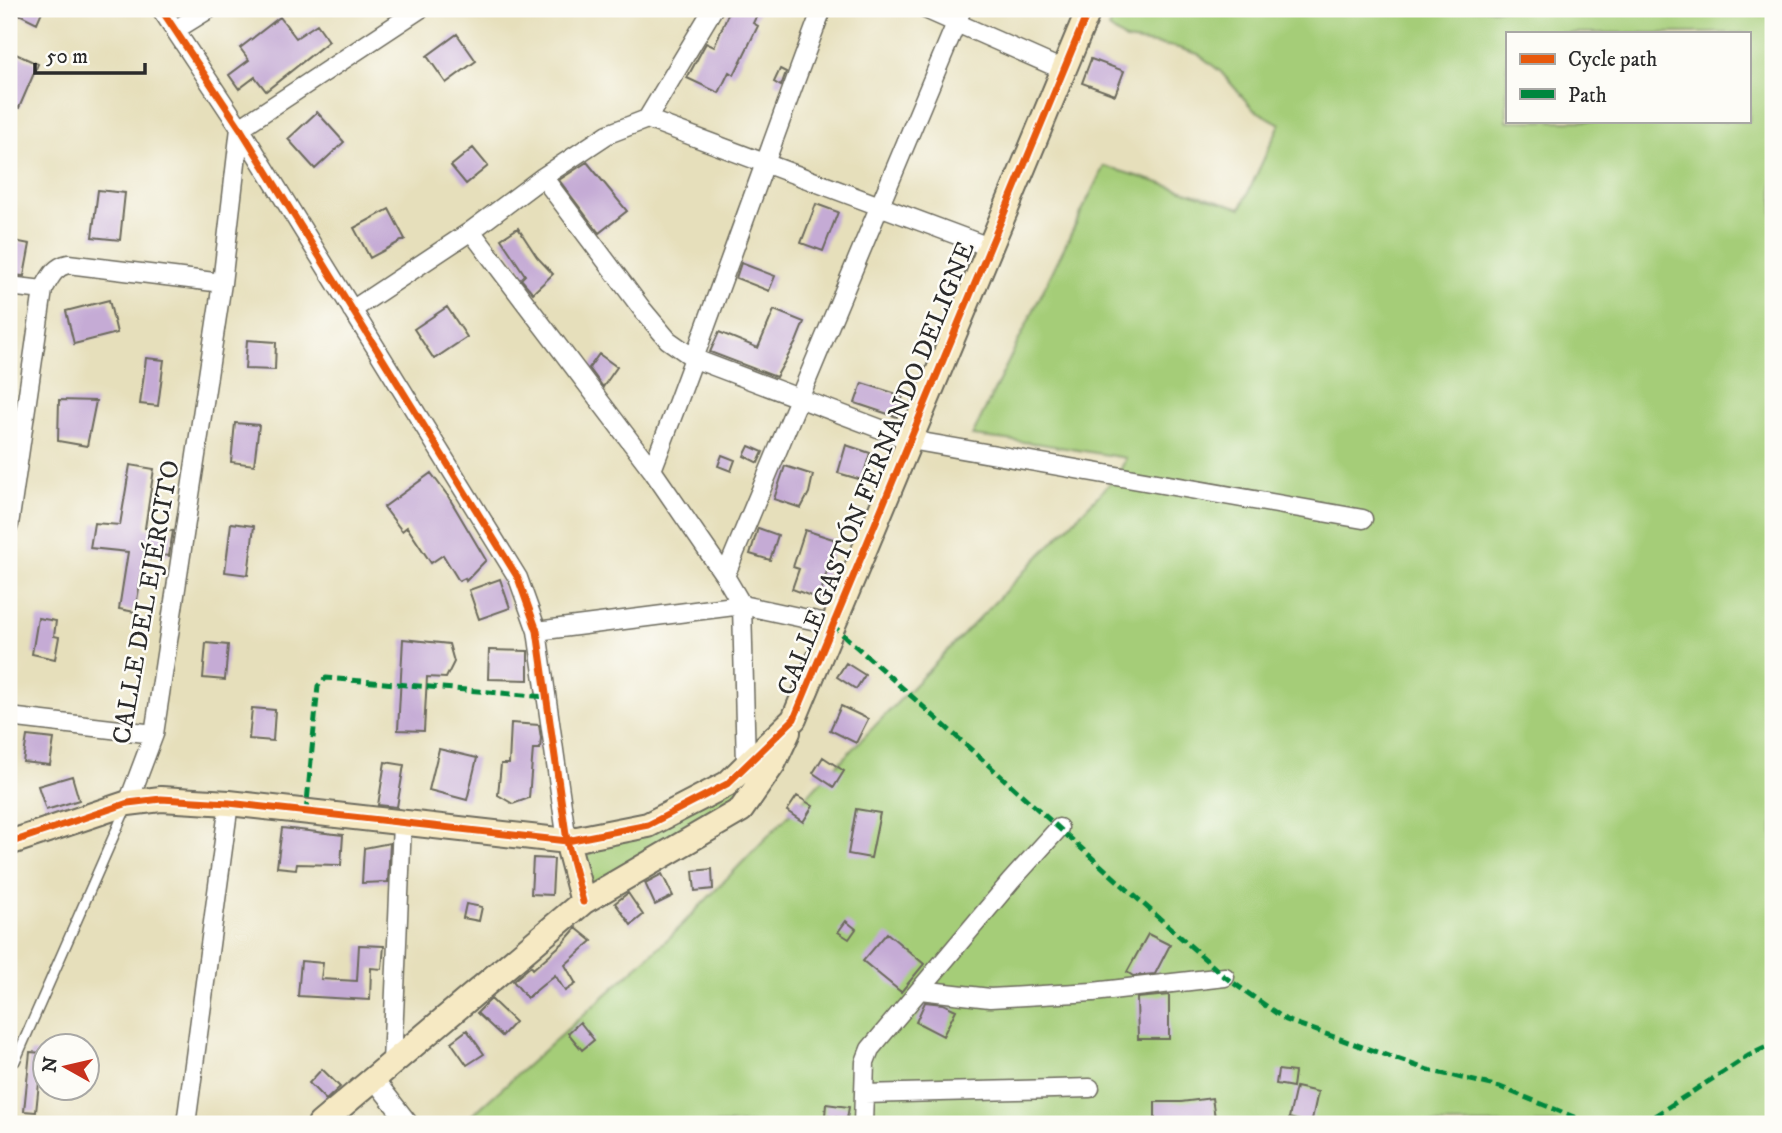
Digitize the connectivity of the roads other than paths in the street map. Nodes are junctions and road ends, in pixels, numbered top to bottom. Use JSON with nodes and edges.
{"nodes":[{"id":1,"x":161,"y":9,"type":"edge"},
{"id":2,"x":209,"y":9,"type":"edge"},
{"id":3,"x":420,"y":9,"type":"edge"},
{"id":4,"x":713,"y":9,"type":"edge"},
{"id":5,"x":822,"y":9,"type":"edge"},
{"id":6,"x":925,"y":9,"type":"edge"},
{"id":7,"x":1089,"y":9,"type":"edge"},
{"id":8,"x":959,"y":16,"type":"edge"},
{"id":9,"x":175,"y":30,"type":"junction"},
{"id":10,"x":1063,"y":70,"type":"junction"},
{"id":11,"x":647,"y":119,"type":"junction"},
{"id":12,"x":240,"y":128,"type":"junction"},
{"id":13,"x":764,"y":163,"type":"junction"},
{"id":14,"x":543,"y":177,"type":"junction"},
{"id":15,"x":880,"y":207,"type":"junction"},
{"id":16,"x":471,"y":231,"type":"junction"},
{"id":17,"x":989,"y":247,"type":"junction"},
{"id":18,"x":222,"y":283,"type":"junction"},
{"id":19,"x":9,"y":286,"type":"edge"},
{"id":20,"x":44,"y":290,"type":"junction"},
{"id":21,"x":352,"y":310,"type":"junction"},
{"id":22,"x":695,"y":359,"type":"junction"},
{"id":23,"x":799,"y":399,"type":"junction"},
{"id":24,"x":910,"y":440,"type":"junction"},
{"id":25,"x":652,"y":470,"type":"junction"},
{"id":26,"x":1363,"y":519,"type":"dead end"},
{"id":27,"x":9,"y":525,"type":"edge"},
{"id":28,"x":725,"y":576,"type":"junction"},
{"id":29,"x":742,"y":605,"type":"junction"},
{"id":30,"x":831,"y":624,"type":"junction"},
{"id":31,"x":537,"y":631,"type":"junction"},
{"id":32,"x":9,"y":717,"type":"edge"},
{"id":33,"x":794,"y":719,"type":"junction"},
{"id":34,"x":154,"y":734,"type":"junction"},
{"id":35,"x":746,"y":765,"type":"junction"},
{"id":36,"x":128,"y":803,"type":"junction"},
{"id":37,"x":229,"y":803,"type":"junction"},
{"id":38,"x":402,"y":824,"type":"junction"},
{"id":39,"x":1059,"y":828,"type":"dead end"},
{"id":40,"x":567,"y":841,"type":"junction"},
{"id":41,"x":9,"y":843,"type":"edge"},
{"id":42,"x":583,"y":902,"type":"junction"},
{"id":43,"x":1225,"y":977,"type":"dead end"},
{"id":44,"x":920,"y":990,"type":"junction"},
{"id":45,"x":15,"y":1061,"type":"dead end"},
{"id":46,"x":383,"y":1071,"type":"junction"},
{"id":47,"x":1090,"y":1088,"type":"dead end"},
{"id":48,"x":864,"y":1094,"type":"junction"},
{"id":49,"x":187,"y":1124,"type":"edge"},
{"id":50,"x":320,"y":1124,"type":"edge"},
{"id":51,"x":409,"y":1124,"type":"edge"},
{"id":52,"x":863,"y":1124,"type":"edge"}],
"edges":[{"from":1,"to":9,"type":"street"},
{"from":2,"to":9,"type":"street"},
{"from":3,"to":12,"type":"street"},
{"from":4,"to":11,"type":"street"},
{"from":5,"to":13,"type":"street"},
{"from":6,"to":8,"type":"street"},
{"from":7,"to":10,"type":"street","name":"CALLE GASTÓN FERNANDO DELIGNE"},
{"from":8,"to":10,"type":"street"},
{"from":8,"to":15,"type":"street"},
{"from":9,"to":12,"type":"street"},
{"from":10,"to":17,"type":"street","name":"CALLE GASTÓN FERNANDO DELIGNE"},
{"from":11,"to":13,"type":"street"},
{"from":11,"to":14,"type":"street"},
{"from":12,"to":18,"type":"street","name":"CALLE DEL EJÉRCITO"},
{"from":12,"to":21,"type":"street"},
{"from":13,"to":15,"type":"street"},
{"from":13,"to":22,"type":"street"},
{"from":14,"to":16,"type":"street"},
{"from":14,"to":22,"type":"street"},
{"from":15,"to":17,"type":"street"},
{"from":15,"to":23,"type":"street"},
{"from":16,"to":21,"type":"street"},
{"from":16,"to":25,"type":"street"},
{"from":17,"to":24,"type":"street","name":"CALLE GASTÓN FERNANDO DELIGNE"},
{"from":18,"to":20,"type":"street"},
{"from":18,"to":34,"type":"street","name":"CALLE DEL EJÉRCITO"},
{"from":19,"to":20,"type":"street"},
{"from":20,"to":27,"type":"street"},
{"from":21,"to":31,"type":"street"},
{"from":22,"to":23,"type":"street"},
{"from":22,"to":25,"type":"street"},
{"from":23,"to":24,"type":"street"},
{"from":23,"to":28,"type":"street"},
{"from":24,"to":26,"type":"street"},
{"from":24,"to":30,"type":"street","name":"CALLE GASTÓN FERNANDO DELIGNE"},
{"from":25,"to":28,"type":"street"},
{"from":28,"to":29,"type":"street"},
{"from":29,"to":30,"type":"street"},
{"from":29,"to":31,"type":"street"},
{"from":29,"to":35,"type":"street"},
{"from":30,"to":33,"type":"street","name":"CALLE GASTÓN FERNANDO DELIGNE"},
{"from":31,"to":40,"type":"street"},
{"from":32,"to":34,"type":"street"},
{"from":33,"to":35,"type":"street","name":"CALLE GASTÓN FERNANDO DELIGNE"},
{"from":33,"to":42,"type":"street"},
{"from":34,"to":36,"type":"street","name":"CALLE DEL EJÉRCITO"},
{"from":35,"to":40,"type":"street","name":"CALLE GASTÓN FERNANDO DELIGNE"},
{"from":36,"to":37,"type":"street","name":"CALLE GASTÓN FERNANDO DELIGNE"},
{"from":36,"to":41,"type":"street","name":"CALLE GASTÓN FERNANDO DELIGNE"},
{"from":36,"to":45,"type":"lane","name":"CALLE DEL EJÉRCITO"},
{"from":37,"to":38,"type":"street","name":"CALLE GASTÓN FERNANDO DELIGNE"},
{"from":37,"to":49,"type":"street"},
{"from":38,"to":40,"type":"street","name":"CALLE GASTÓN FERNANDO DELIGNE"},
{"from":38,"to":46,"type":"street"},
{"from":39,"to":44,"type":"street"},
{"from":40,"to":42,"type":"street"},
{"from":42,"to":46,"type":"street"},
{"from":43,"to":44,"type":"street"},
{"from":44,"to":48,"type":"street"},
{"from":46,"to":50,"type":"street"},
{"from":46,"to":51,"type":"street"},
{"from":47,"to":48,"type":"street"},
{"from":48,"to":52,"type":"street"}]}
